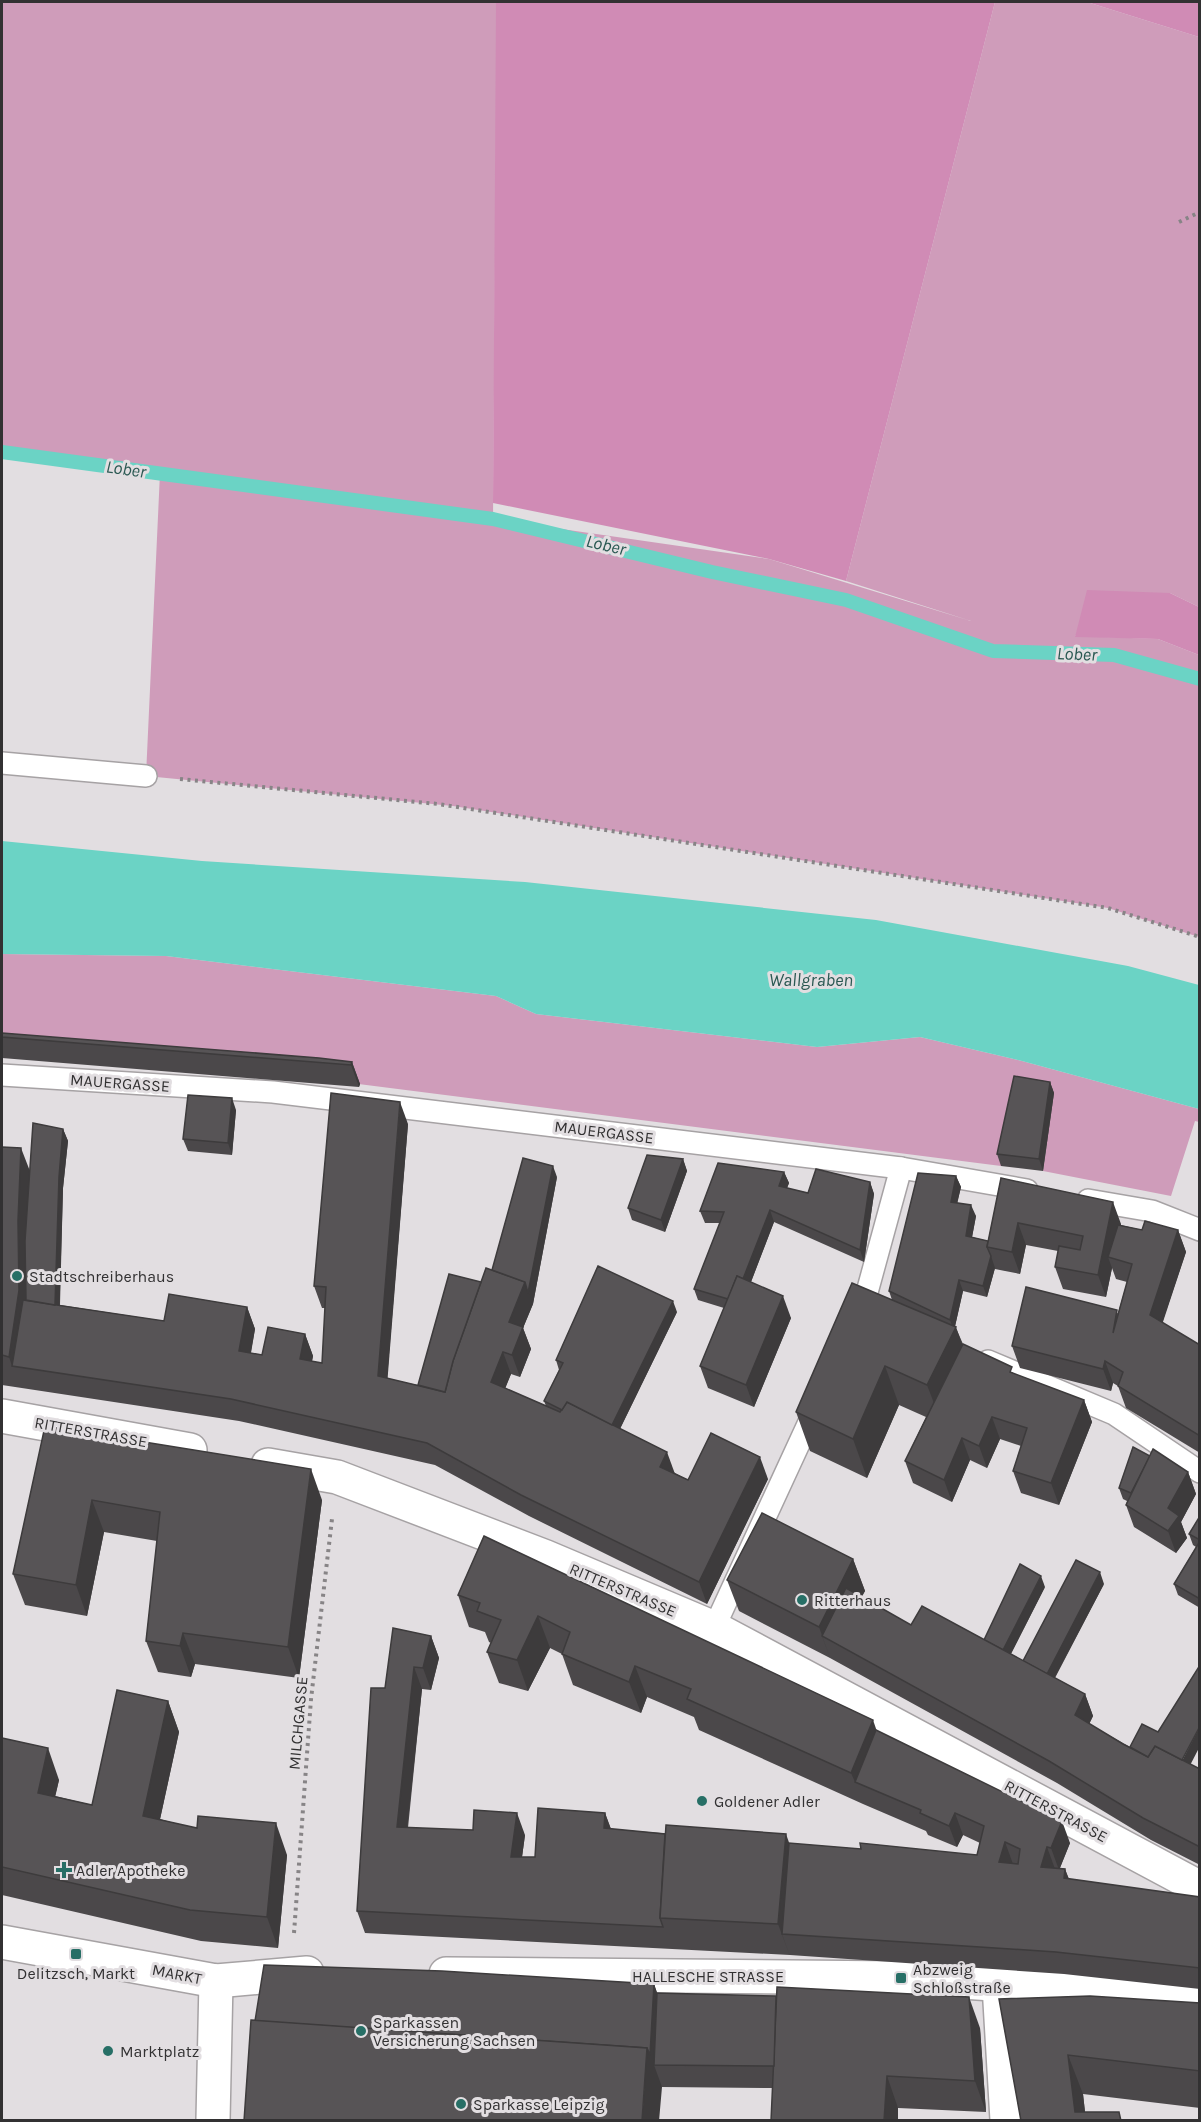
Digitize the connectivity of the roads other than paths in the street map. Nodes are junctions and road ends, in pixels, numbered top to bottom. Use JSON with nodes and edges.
{"nodes":[{"id":1,"x":2,"y":763,"type":"edge"},
{"id":2,"x":146,"y":776,"type":"road end"},
{"id":3,"x":2,"y":1076,"type":"edge"},
{"id":4,"x":901,"y":1168,"type":"junction"},
{"id":5,"x":1049,"y":1193,"type":"edge"},
{"id":6,"x":1072,"y":1197,"type":"edge"},
{"id":7,"x":1200,"y":1230,"type":"edge"},
{"id":8,"x":862,"y":1307,"type":"junction"},
{"id":9,"x":884,"y":1316,"type":"edge"},
{"id":10,"x":853,"y":1329,"type":"edge"},
{"id":11,"x":972,"y":1354,"type":"edge"},
{"id":12,"x":823,"y":1393,"type":"edge"},
{"id":13,"x":2,"y":1416,"type":"edge"},
{"id":14,"x":1200,"y":1472,"type":"edge"},
{"id":15,"x":714,"y":1628,"type":"junction"},
{"id":16,"x":1200,"y":1888,"type":"edge"},
{"id":17,"x":2,"y":1942,"type":"edge"},
{"id":18,"x":339,"y":1973,"type":"edge"},
{"id":19,"x":411,"y":1973,"type":"edge"},
{"id":20,"x":216,"y":1981,"type":"junction"},
{"id":21,"x":999,"y":1985,"type":"junction"},
{"id":22,"x":1200,"y":1998,"type":"edge"},
{"id":23,"x":213,"y":2121,"type":"edge"},
{"id":24,"x":1007,"y":2121,"type":"edge"}],
"edges":[{"from":1,"to":2,"type":"lane"},
{"from":3,"to":4,"type":"lane","name":"MAUERGASSE"},
{"from":4,"to":5,"type":"lane","name":"MAUERGASSE"},
{"from":4,"to":8,"type":"lane"},
{"from":6,"to":7,"type":"lane"},
{"from":8,"to":9,"type":"lane"},
{"from":8,"to":10,"type":"lane"},
{"from":11,"to":14,"type":"lane"},
{"from":12,"to":15,"type":"lane"},
{"from":13,"to":15,"type":"street","name":"RITTERSTRASSE"},
{"from":15,"to":16,"type":"street","name":"RITTERSTRASSE"},
{"from":17,"to":20,"type":"street","name":"MARKT"},
{"from":18,"to":20,"type":"street"},
{"from":19,"to":21,"type":"street","name":"HALLESCHE STRASSE"},
{"from":20,"to":23,"type":"street","name":"MARKT"},
{"from":21,"to":22,"type":"street","name":"HALLESCHE STRASSE"},
{"from":21,"to":24,"type":"street"}]}
